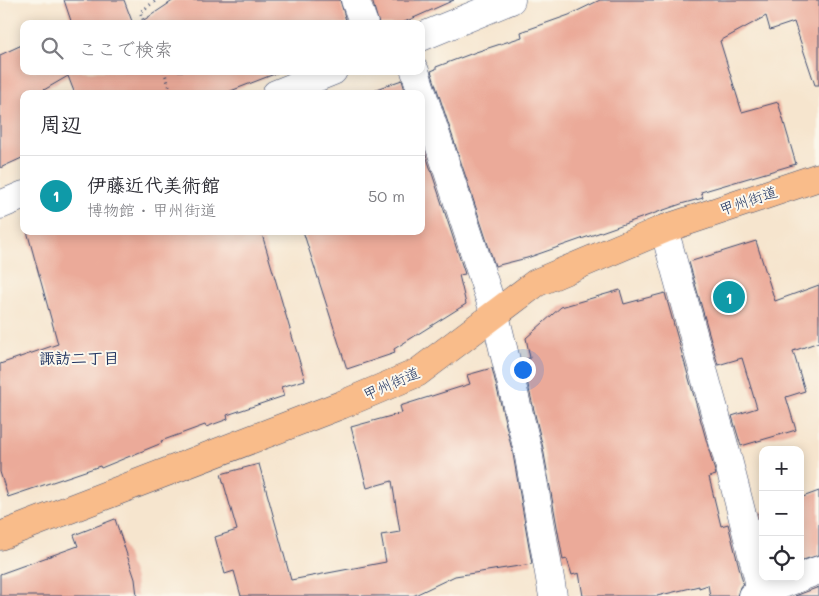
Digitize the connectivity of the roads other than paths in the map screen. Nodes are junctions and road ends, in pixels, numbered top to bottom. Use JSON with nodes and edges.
{"nodes":[{"id":1,"x":355,"y":0,"type":"edge"},
{"id":2,"x":511,"y":0,"type":"edge"},
{"id":3,"x":362,"y":20,"type":"edge"},
{"id":4,"x":425,"y":35,"type":"edge"},
{"id":5,"x":323,"y":75,"type":"edge"},
{"id":6,"x":416,"y":75,"type":"edge"},
{"id":7,"x":286,"y":90,"type":"edge"},
{"id":8,"x":421,"y":90,"type":"edge"},
{"id":9,"x":425,"y":102,"type":"edge"},
{"id":10,"x":819,"y":177,"type":"edge"},
{"id":11,"x":20,"y":197,"type":"edge"},
{"id":12,"x":0,"y":205,"type":"edge"},
{"id":13,"x":664,"y":229,"type":"junction"},
{"id":14,"x":495,"y":315,"type":"junction"},
{"id":15,"x":0,"y":536,"type":"edge"},
{"id":16,"x":819,"y":570,"type":"edge"},
{"id":17,"x":757,"y":594,"type":"edge"},
{"id":18,"x":553,"y":596,"type":"edge"}],
"edges":[{"from":1,"to":3,"type":"street"},
{"from":2,"to":4,"type":"street"},
{"from":5,"to":7,"type":"street"},
{"from":6,"to":8,"type":"street"},
{"from":9,"to":14,"type":"street"},
{"from":10,"to":13,"type":"highway","name":"甲州街道"},
{"from":11,"to":12,"type":"street"},
{"from":13,"to":14,"type":"highway","name":"甲州街道"},
{"from":13,"to":17,"type":"street"},
{"from":14,"to":15,"type":"highway","name":"甲州街道"},
{"from":14,"to":18,"type":"street"},
{"from":16,"to":17,"type":"street"}]}
